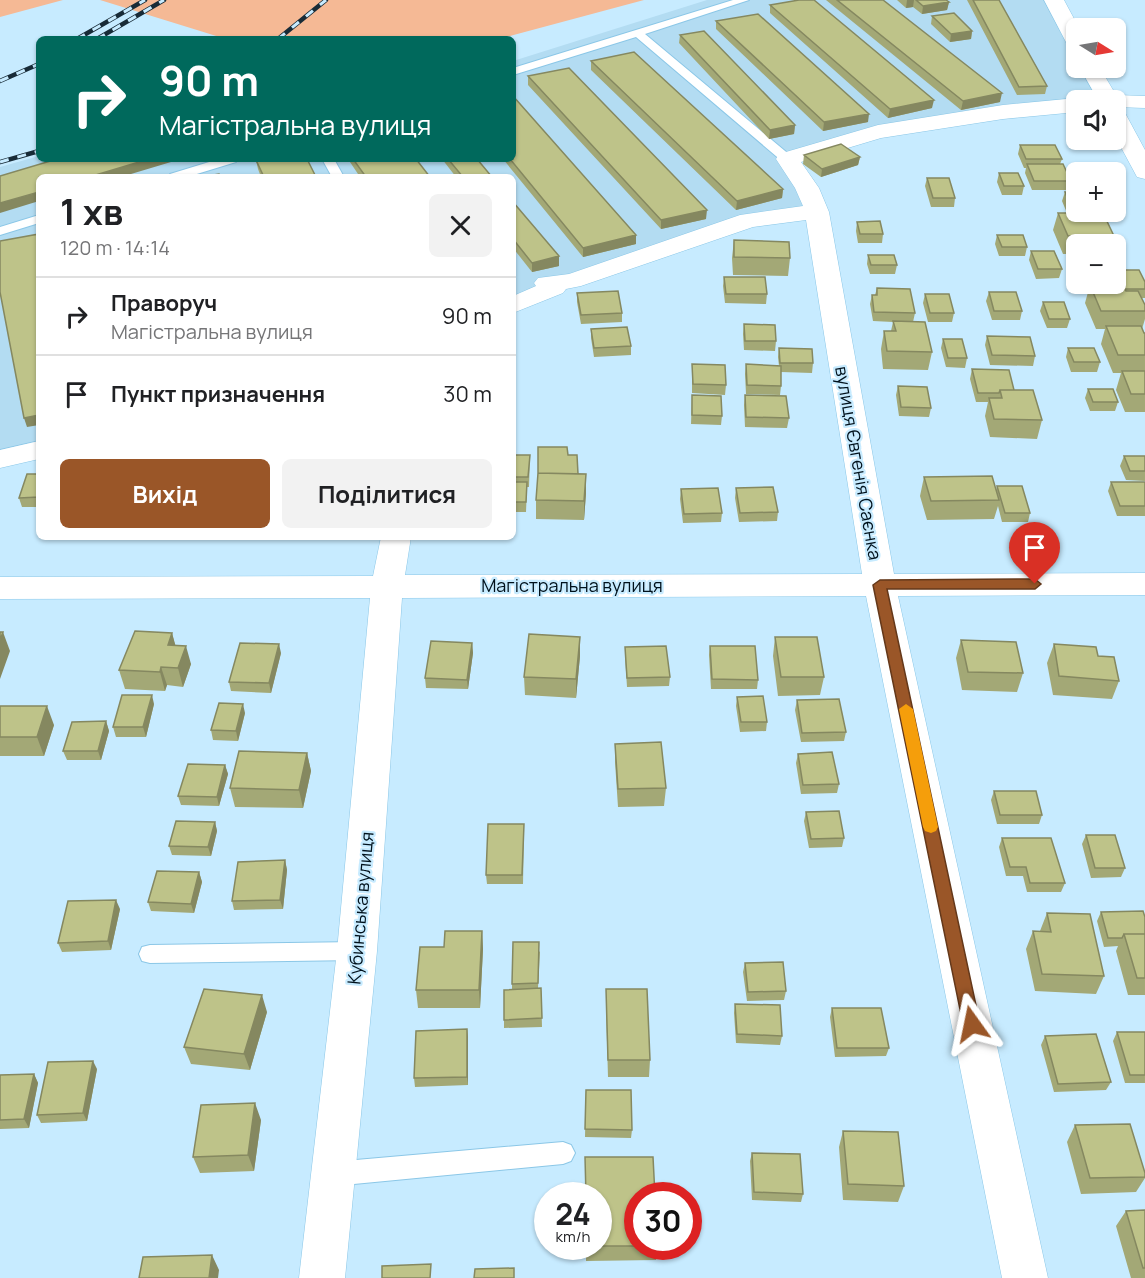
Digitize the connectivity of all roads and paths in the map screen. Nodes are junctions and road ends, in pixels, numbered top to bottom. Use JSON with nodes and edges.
{"nodes":[{"id":1,"x":744,"y":0,"type":"edge"},
{"id":2,"x":1054,"y":0,"type":"edge"},
{"id":3,"x":1066,"y":23,"type":"edge"},
{"id":4,"x":637,"y":33,"type":"junction"},
{"id":5,"x":516,"y":71,"type":"edge"},
{"id":6,"x":1126,"y":101,"type":"edge"},
{"id":7,"x":1145,"y":102,"type":"edge"},
{"id":8,"x":1066,"y":106,"type":"edge"},
{"id":9,"x":1126,"y":136,"type":"edge"},
{"id":10,"x":788,"y":159,"type":"junction"},
{"id":11,"x":222,"y":162,"type":"edge"},
{"id":12,"x":1145,"y":172,"type":"edge"},
{"id":13,"x":184,"y":174,"type":"edge"},
{"id":14,"x":816,"y":212,"type":"junction"},
{"id":15,"x":36,"y":220,"type":"edge"},
{"id":16,"x":0,"y":231,"type":"edge"},
{"id":17,"x":516,"y":304,"type":"edge"},
{"id":18,"x":36,"y":451,"type":"edge"},
{"id":19,"x":1,"y":458,"type":"edge"},
{"id":20,"x":395,"y":540,"type":"edge"},
{"id":21,"x":1145,"y":584,"type":"edge"},
{"id":22,"x":880,"y":585,"type":"junction"},
{"id":23,"x":387,"y":586,"type":"junction"},
{"id":24,"x":0,"y":588,"type":"edge"},
{"id":25,"x":357,"y":951,"type":"junction"},
{"id":26,"x":150,"y":954,"type":"dead end"},
{"id":27,"x":563,"y":1153,"type":"dead end"},
{"id":28,"x":333,"y":1174,"type":"junction"},
{"id":29,"x":322,"y":1278,"type":"edge"},
{"id":30,"x":1025,"y":1278,"type":"edge"}],
"edges":[{"from":1,"to":4,"type":"lane"},
{"from":2,"to":3,"type":"street"},
{"from":4,"to":5,"type":"lane"},
{"from":4,"to":10,"type":"lane"},
{"from":6,"to":7,"type":"street"},
{"from":8,"to":10,"type":"street"},
{"from":9,"to":12,"type":"street"},
{"from":10,"to":14,"type":"street","name":"вулиця Євгенія Саєнка"},
{"from":11,"to":13,"type":"lane"},
{"from":14,"to":17,"type":"street"},
{"from":14,"to":22,"type":"street","name":"вулиця Євгенія Саєнка"},
{"from":15,"to":16,"type":"lane"},
{"from":18,"to":19,"type":"street"},
{"from":20,"to":23,"type":"street","name":"Кубинська вулиця"},
{"from":21,"to":22,"type":"street","name":"Магістральна вулиця"},
{"from":22,"to":23,"type":"street","name":"Магістральна вулиця"},
{"from":22,"to":30,"type":"street","name":"вулиця Євгенія Саєнка"},
{"from":23,"to":24,"type":"street","name":"Магістральна вулиця"},
{"from":23,"to":25,"type":"street","name":"Кубинська вулиця"},
{"from":25,"to":26,"type":"lane"},
{"from":25,"to":28,"type":"street","name":"Кубинська вулиця"},
{"from":27,"to":28,"type":"lane"},
{"from":28,"to":29,"type":"street","name":"Кубинська вулиця"}]}
